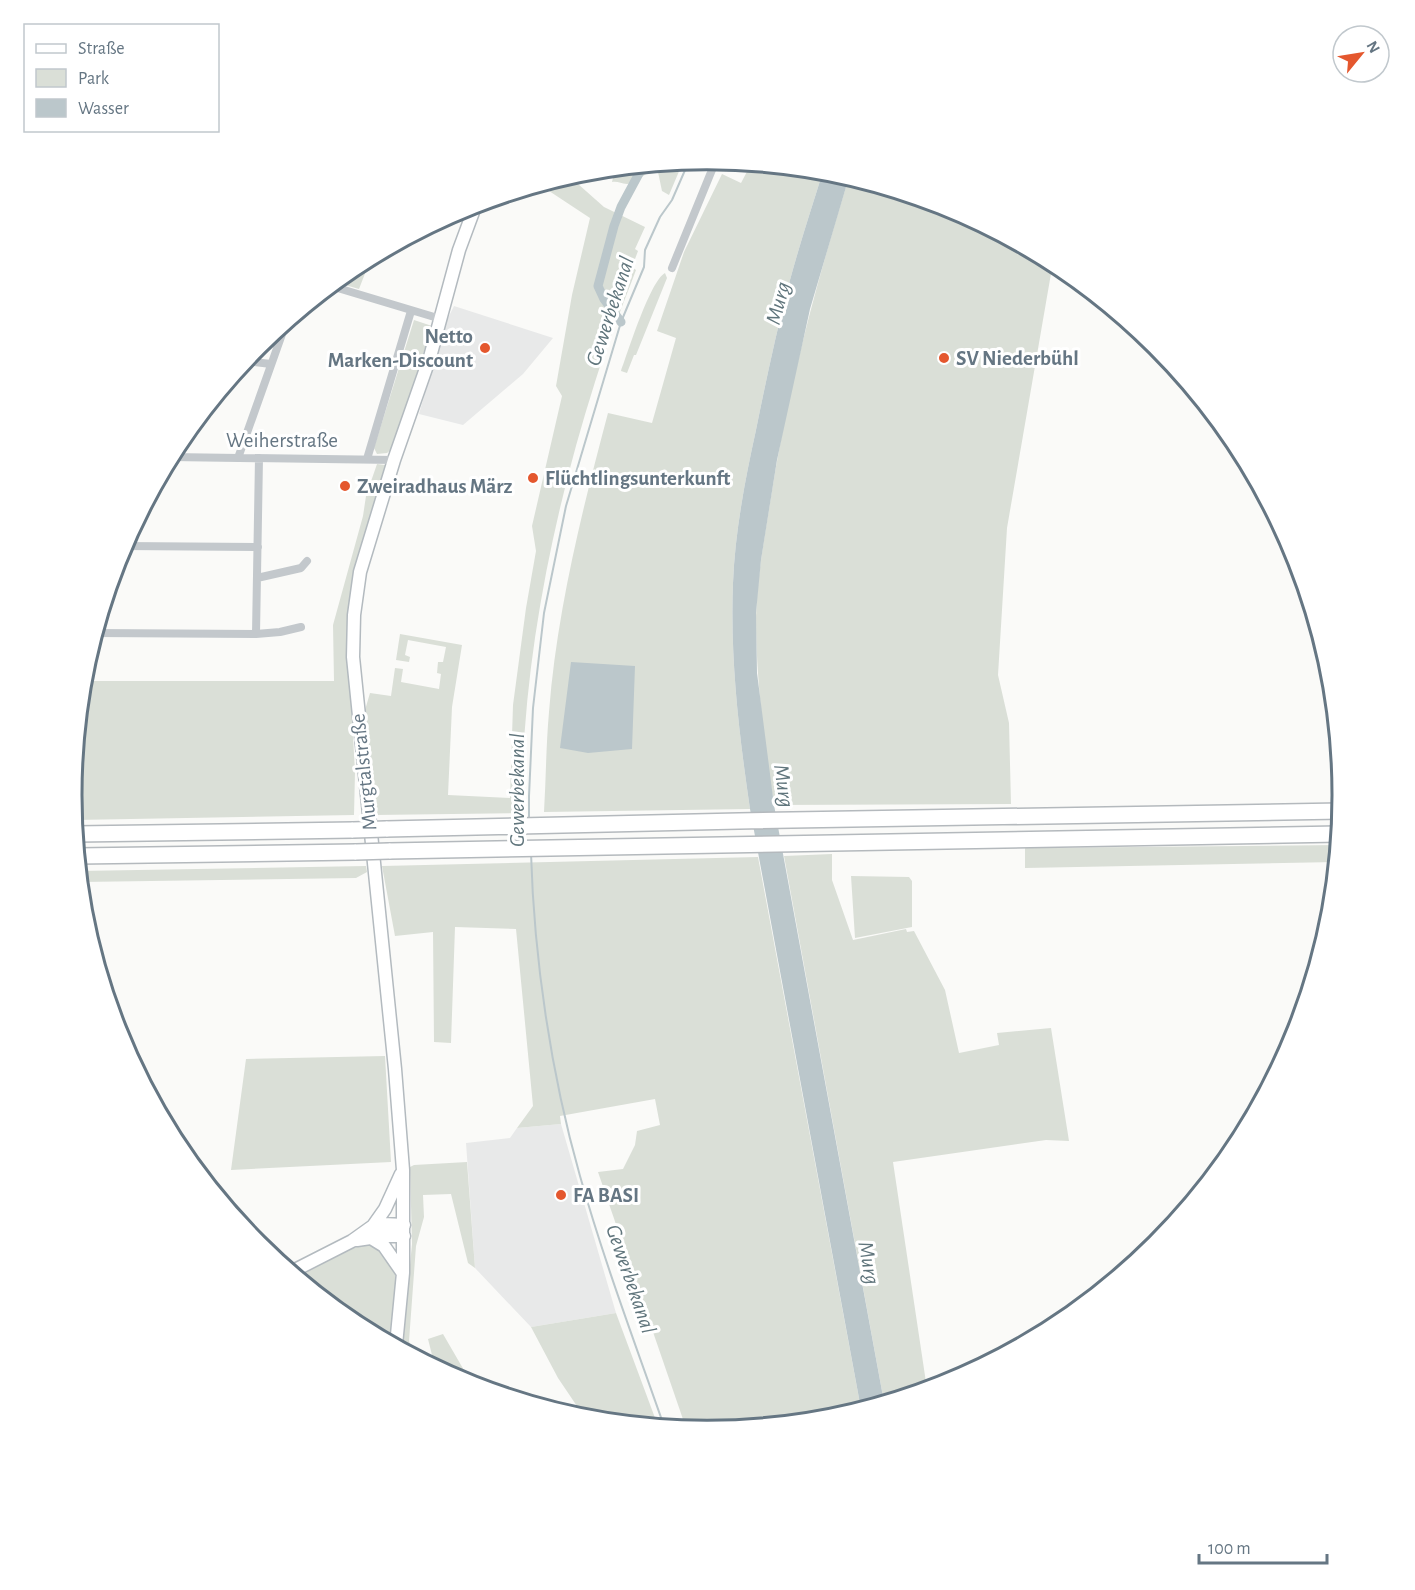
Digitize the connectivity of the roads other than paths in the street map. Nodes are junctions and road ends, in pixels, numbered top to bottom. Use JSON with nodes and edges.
{"nodes":[{"id":1,"x":712,"y":170,"type":"edge"},
{"id":2,"x":471,"y":217,"type":"edge"},
{"id":3,"x":672,"y":268,"type":"dead end"},
{"id":4,"x":341,"y":289,"type":"edge"},
{"id":5,"x":411,"y":311,"type":"junction"},
{"id":6,"x":441,"y":320,"type":"junction"},
{"id":7,"x":280,"y":340,"type":"edge"},
{"id":8,"x":257,"y":362,"type":"edge"},
{"id":9,"x":271,"y":364,"type":"junction"},
{"id":10,"x":182,"y":457,"type":"edge"},
{"id":11,"x":238,"y":458,"type":"junction"},
{"id":12,"x":259,"y":458,"type":"junction"},
{"id":13,"x":367,"y":459,"type":"junction"},
{"id":14,"x":394,"y":460,"type":"junction"},
{"id":15,"x":135,"y":546,"type":"edge"},
{"id":16,"x":258,"y":547,"type":"junction"},
{"id":17,"x":307,"y":561,"type":"dead end"},
{"id":18,"x":257,"y":578,"type":"junction"},
{"id":19,"x":301,"y":627,"type":"dead end"},
{"id":20,"x":104,"y":633,"type":"edge"},
{"id":21,"x":256,"y":634,"type":"junction"},
{"id":22,"x":1332,"y":811,"type":"edge"},
{"id":23,"x":84,"y":834,"type":"edge"},
{"id":24,"x":1331,"y":834,"type":"edge"},
{"id":25,"x":86,"y":856,"type":"edge"},
{"id":26,"x":403,"y":1170,"type":"junction"},
{"id":27,"x":404,"y":1231,"type":"junction"},
{"id":28,"x":372,"y":1232,"type":"junction"},
{"id":29,"x":299,"y":1268,"type":"edge"},
{"id":30,"x":403,"y":1273,"type":"junction"},
{"id":31,"x":397,"y":1337,"type":"edge"}],
"edges":[{"from":1,"to":3,"type":"street"},
{"from":2,"to":6,"type":"main road","name":"Murgtalstraße"},
{"from":4,"to":5,"type":"street"},
{"from":5,"to":6,"type":"street"},
{"from":5,"to":13,"type":"street"},
{"from":6,"to":14,"type":"main road","name":"Murgtalstraße"},
{"from":7,"to":9,"type":"street"},
{"from":8,"to":9,"type":"street"},
{"from":9,"to":11,"type":"street"},
{"from":10,"to":11,"type":"street","name":"Weiherstraße"},
{"from":11,"to":12,"type":"street","name":"Weiherstraße"},
{"from":12,"to":13,"type":"street","name":"Weiherstraße"},
{"from":12,"to":16,"type":"street"},
{"from":13,"to":14,"type":"street","name":"Weiherstraße"},
{"from":14,"to":26,"type":"main road","name":"Murgtalstraße"},
{"from":15,"to":16,"type":"street"},
{"from":16,"to":18,"type":"street"},
{"from":17,"to":18,"type":"street"},
{"from":18,"to":21,"type":"street"},
{"from":19,"to":21,"type":"street"},
{"from":20,"to":21,"type":"street"},
{"from":22,"to":23,"type":"highway","bridge":true},
{"from":24,"to":25,"type":"highway","bridge":true},
{"from":26,"to":27,"type":"main road","name":"Murgtalstraße"},
{"from":26,"to":28,"type":"main road"},
{"from":27,"to":28,"type":"main road"},
{"from":27,"to":30,"type":"main road","name":"Murgtalstraße"},
{"from":28,"to":29,"type":"main road"},
{"from":28,"to":30,"type":"main road"},
{"from":30,"to":31,"type":"main road","name":"Murgtalstraße"}]}
